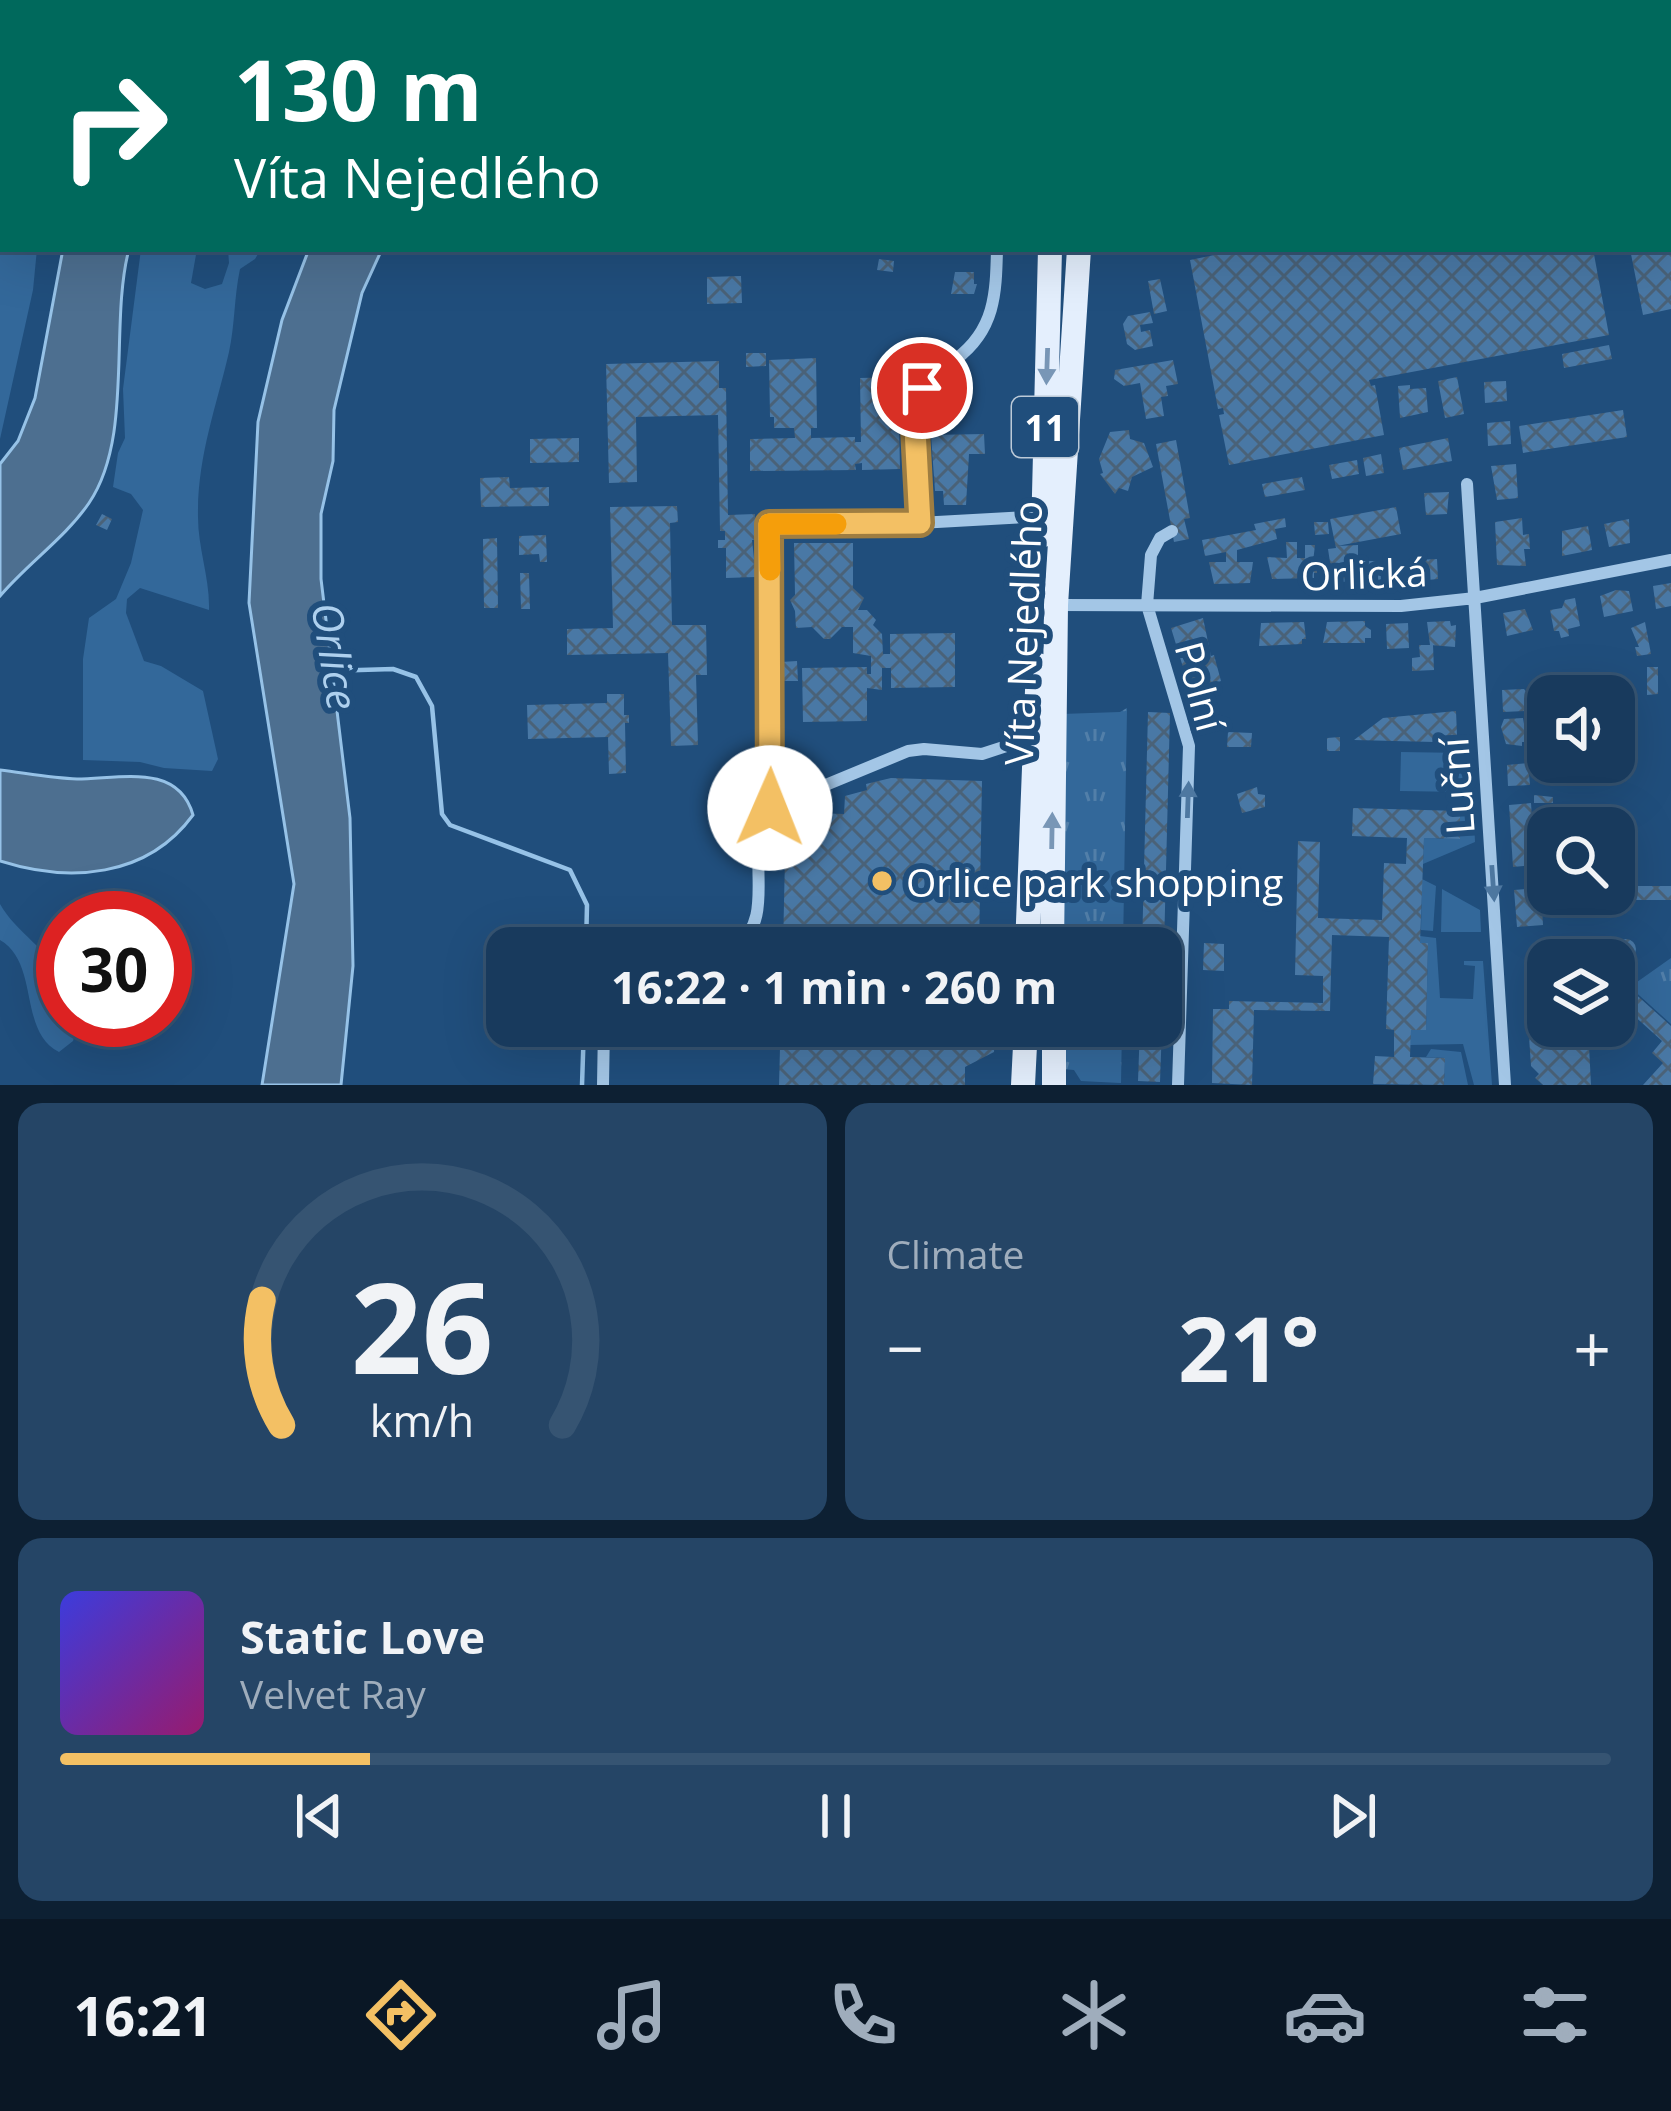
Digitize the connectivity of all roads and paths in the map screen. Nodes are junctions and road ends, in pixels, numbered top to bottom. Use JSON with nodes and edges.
{"nodes":[{"id":1,"x":998,"y":252,"type":"edge"},
{"id":2,"x":1050,"y":252,"type":"edge"},
{"id":3,"x":1079,"y":252,"type":"edge"},
{"id":4,"x":1467,"y":484,"type":"dead end"},
{"id":5,"x":1043,"y":516,"type":"junction"},
{"id":6,"x":920,"y":523,"type":"junction"},
{"id":7,"x":1172,"y":531,"type":"dead end"},
{"id":8,"x":1671,"y":560,"type":"edge"},
{"id":9,"x":1475,"y":598,"type":"junction"},
{"id":10,"x":1056,"y":605,"type":"junction"},
{"id":11,"x":1147,"y":605,"type":"junction"},
{"id":12,"x":1034,"y":737,"type":"junction"},
{"id":13,"x":770,"y":808,"type":"junction"},
{"id":14,"x":754,"y":927,"type":"edge"},
{"id":15,"x":1028,"y":927,"type":"edge"},
{"id":16,"x":1052,"y":927,"type":"edge"},
{"id":17,"x":604,"y":1047,"type":"edge"},
{"id":18,"x":1025,"y":1047,"type":"edge"},
{"id":19,"x":1054,"y":1047,"type":"edge"},
{"id":20,"x":603,"y":1085,"type":"edge"},
{"id":21,"x":1024,"y":1085,"type":"edge"},
{"id":22,"x":1054,"y":1085,"type":"edge"},
{"id":23,"x":1178,"y":1085,"type":"edge"},
{"id":24,"x":1505,"y":1085,"type":"edge"}],
"edges":[{"from":1,"to":6,"type":"street"},
{"from":2,"to":5,"type":"main road","name":"Víta Nejedlého","number":"11","one_way":true},
{"from":3,"to":10,"type":"main road","name":"Víta Nejedlého","number":"11"},
{"from":4,"to":9,"type":"street","name":"Luční"},
{"from":5,"to":6,"type":"street","name":"Víta Nejedlého"},
{"from":5,"to":12,"type":"main road","name":"Víta Nejedlého","number":"11"},
{"from":6,"to":13,"type":"street","name":"Víta Nejedlého"},
{"from":7,"to":11,"type":"street","name":"Polní"},
{"from":8,"to":9,"type":"street","name":"Orlická"},
{"from":9,"to":11,"type":"street","name":"Orlická"},
{"from":9,"to":24,"type":"street","name":"Luční","one_way":true},
{"from":10,"to":11,"type":"street","name":"Orlická"},
{"from":16,"to":10,"type":"main road","name":"Víta Nejedlého","number":"11","one_way":true},
{"from":23,"to":11,"type":"street","name":"Polní","one_way":true},
{"from":12,"to":13,"type":"street","name":"Víta Nejedlého"},
{"from":12,"to":15,"type":"main road","name":"Víta Nejedlého","number":"11"},
{"from":13,"to":14,"type":"street","name":"Víta Nejedlého"},
{"from":17,"to":20,"type":"street"},
{"from":18,"to":21,"type":"main road"},
{"from":19,"to":22,"type":"main road"}]}
